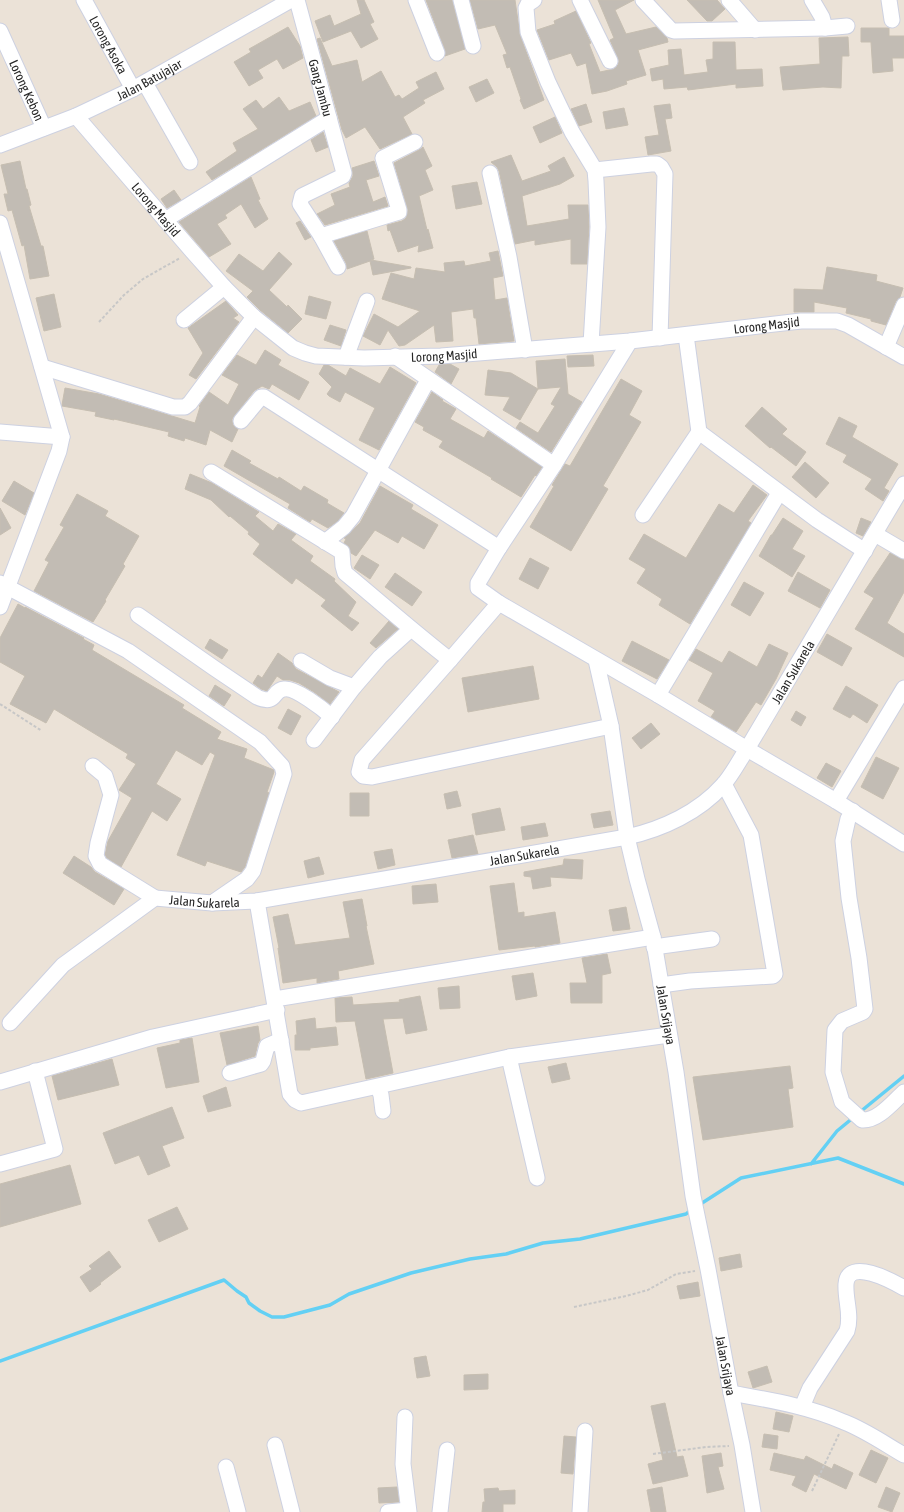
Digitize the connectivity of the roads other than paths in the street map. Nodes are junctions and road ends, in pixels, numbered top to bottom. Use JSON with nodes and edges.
{"nodes":[{"id":1,"x":84,"y":0,"type":"edge"},
{"id":2,"x":291,"y":0,"type":"edge"},
{"id":3,"x":296,"y":0,"type":"edge"},
{"id":4,"x":416,"y":0,"type":"edge"},
{"id":5,"x":461,"y":0,"type":"edge"},
{"id":6,"x":534,"y":0,"type":"edge"},
{"id":7,"x":580,"y":0,"type":"edge"},
{"id":8,"x":643,"y":0,"type":"edge"},
{"id":9,"x":729,"y":0,"type":"edge"},
{"id":10,"x":812,"y":0,"type":"edge"},
{"id":11,"x":889,"y":0,"type":"edge"},
{"id":12,"x":892,"y":20,"type":"dead end"},
{"id":13,"x":847,"y":26,"type":"dead end"},
{"id":14,"x":825,"y":28,"type":"junction"},
{"id":15,"x":755,"y":30,"type":"junction"},
{"id":16,"x":0,"y":31,"type":"edge"},
{"id":17,"x":473,"y":46,"type":"dead end"},
{"id":18,"x":437,"y":53,"type":"dead end"},
{"id":19,"x":610,"y":61,"type":"dead end"},
{"id":20,"x":139,"y":86,"type":"junction"},
{"id":21,"x":76,"y":116,"type":"junction"},
{"id":22,"x":329,"y":118,"type":"junction"},
{"id":23,"x":44,"y":128,"type":"junction"},
{"id":24,"x":415,"y":142,"type":"dead end"},
{"id":25,"x":0,"y":145,"type":"edge"},
{"id":26,"x":190,"y":162,"type":"dead end"},
{"id":27,"x":595,"y":170,"type":"junction"},
{"id":28,"x":490,"y":173,"type":"dead end"},
{"id":29,"x":165,"y":220,"type":"junction"},
{"id":30,"x":0,"y":223,"type":"edge"},
{"id":31,"x":321,"y":236,"type":"junction"},
{"id":32,"x":338,"y":267,"type":"dead end"},
{"id":33,"x":224,"y":287,"type":"junction"},
{"id":34,"x":368,"y":301,"type":"dead end"},
{"id":35,"x":904,"y":305,"type":"edge"},
{"id":36,"x":254,"y":317,"type":"junction"},
{"id":37,"x":184,"y":320,"type":"dead end"},
{"id":38,"x":686,"y":335,"type":"junction"},
{"id":39,"x":660,"y":338,"type":"junction"},
{"id":40,"x":630,"y":341,"type":"junction"},
{"id":41,"x":591,"y":344,"type":"junction"},
{"id":42,"x":886,"y":348,"type":"junction"},
{"id":43,"x":525,"y":350,"type":"junction"},
{"id":44,"x":395,"y":356,"type":"junction"},
{"id":45,"x":346,"y":357,"type":"junction"},
{"id":46,"x":904,"y":357,"type":"edge"},
{"id":47,"x":42,"y":367,"type":"junction"},
{"id":48,"x":428,"y":380,"type":"junction"},
{"id":49,"x":241,"y":421,"type":"dead end"},
{"id":50,"x":0,"y":432,"type":"edge"},
{"id":51,"x":699,"y":432,"type":"junction"},
{"id":52,"x":62,"y":438,"type":"junction"},
{"id":53,"x":554,"y":465,"type":"junction"},
{"id":54,"x":379,"y":470,"type":"junction"},
{"id":55,"x":211,"y":472,"type":"dead end"},
{"id":56,"x":904,"y":484,"type":"edge"},
{"id":57,"x":779,"y":493,"type":"junction"},
{"id":58,"x":643,"y":515,"type":"dead end"},
{"id":59,"x":875,"y":534,"type":"junction"},
{"id":60,"x":325,"y":542,"type":"junction"},
{"id":61,"x":499,"y":548,"type":"junction"},
{"id":62,"x":865,"y":551,"type":"junction"},
{"id":63,"x":904,"y":551,"type":"edge"},
{"id":64,"x":4,"y":585,"type":"edge"},
{"id":65,"x":499,"y":603,"type":"junction"},
{"id":66,"x":0,"y":607,"type":"edge"},
{"id":67,"x":138,"y":615,"type":"dead end"},
{"id":68,"x":411,"y":629,"type":"junction"},
{"id":69,"x":450,"y":660,"type":"junction"},
{"id":70,"x":596,"y":660,"type":"junction"},
{"id":71,"x":301,"y":661,"type":"dead end"},
{"id":72,"x":354,"y":687,"type":"junction"},
{"id":73,"x":904,"y":688,"type":"edge"},
{"id":74,"x":658,"y":695,"type":"junction"},
{"id":75,"x":332,"y":717,"type":"junction"},
{"id":76,"x":611,"y":726,"type":"junction"},
{"id":77,"x":314,"y":740,"type":"dead end"},
{"id":78,"x":747,"y":749,"type":"junction"},
{"id":79,"x":93,"y":766,"type":"dead end"},
{"id":80,"x":724,"y":784,"type":"junction"},
{"id":81,"x":836,"y":801,"type":"junction"},
{"id":82,"x":853,"y":811,"type":"junction"},
{"id":83,"x":628,"y":837,"type":"junction"},
{"id":84,"x":904,"y":844,"type":"edge"},
{"id":85,"x":155,"y":898,"type":"junction"},
{"id":86,"x":257,"y":901,"type":"junction"},
{"id":87,"x":212,"y":903,"type":"junction"},
{"id":88,"x":712,"y":939,"type":"dead end"},
{"id":89,"x":654,"y":942,"type":"junction"},
{"id":90,"x":661,"y":985,"type":"junction"},
{"id":91,"x":276,"y":1004,"type":"junction"},
{"id":92,"x":10,"y":1023,"type":"dead end"},
{"id":93,"x":669,"y":1034,"type":"junction"},
{"id":94,"x":281,"y":1040,"type":"junction"},
{"id":95,"x":509,"y":1057,"type":"junction"},
{"id":96,"x":35,"y":1071,"type":"junction"},
{"id":97,"x":230,"y":1073,"type":"dead end"},
{"id":98,"x":0,"y":1082,"type":"edge"},
{"id":99,"x":378,"y":1087,"type":"junction"},
{"id":100,"x":904,"y":1092,"type":"edge"},
{"id":101,"x":383,"y":1111,"type":"dead end"},
{"id":102,"x":0,"y":1164,"type":"edge"},
{"id":103,"x":537,"y":1178,"type":"dead end"},
{"id":104,"x":904,"y":1288,"type":"edge"},
{"id":105,"x":731,"y":1393,"type":"junction"},
{"id":106,"x":802,"y":1407,"type":"junction"},
{"id":107,"x":405,"y":1417,"type":"dead end"},
{"id":108,"x":585,"y":1431,"type":"dead end"},
{"id":109,"x":275,"y":1445,"type":"dead end"},
{"id":110,"x":447,"y":1450,"type":"dead end"},
{"id":111,"x":904,"y":1455,"type":"edge"},
{"id":112,"x":226,"y":1467,"type":"dead end"},
{"id":113,"x":408,"y":1511,"type":"edge"},
{"id":114,"x":238,"y":1512,"type":"edge"},
{"id":115,"x":292,"y":1512,"type":"edge"},
{"id":116,"x":388,"y":1512,"type":"edge"},
{"id":117,"x":440,"y":1512,"type":"edge"},
{"id":118,"x":580,"y":1512,"type":"edge"},
{"id":119,"x":753,"y":1512,"type":"edge"}],
"edges":[{"from":1,"to":20,"type":"street","name":"Lorong Asoka"},
{"from":2,"to":20,"type":"street","name":"Jalan Batujajar"},
{"from":3,"to":22,"type":"street","name":"Gang Jambu"},
{"from":4,"to":18,"type":"street"},
{"from":5,"to":17,"type":"street"},
{"from":6,"to":27,"type":"street"},
{"from":7,"to":19,"type":"street"},
{"from":8,"to":15,"type":"street"},
{"from":9,"to":15,"type":"street"},
{"from":10,"to":14,"type":"street"},
{"from":11,"to":12,"type":"street"},
{"from":13,"to":14,"type":"street"},
{"from":14,"to":15,"type":"street"},
{"from":16,"to":23,"type":"street","name":"Lorong Kebon"},
{"from":20,"to":21,"type":"street","name":"Jalan Batujajar"},
{"from":20,"to":26,"type":"street","name":"Lorong Asoka"},
{"from":21,"to":23,"type":"street","name":"Jalan Batujajar"},
{"from":21,"to":29,"type":"street","name":"Lorong Masjid"},
{"from":22,"to":29,"type":"street"},
{"from":22,"to":31,"type":"street","name":"Gang Jambu"},
{"from":23,"to":25,"type":"street","name":"Jalan Batujajar"},
{"from":24,"to":31,"type":"street"},
{"from":27,"to":39,"type":"street"},
{"from":27,"to":41,"type":"street"},
{"from":28,"to":43,"type":"street"},
{"from":29,"to":33,"type":"street","name":"Lorong Masjid"},
{"from":30,"to":47,"type":"street"},
{"from":31,"to":32,"type":"street"},
{"from":33,"to":36,"type":"street","name":"Lorong Masjid"},
{"from":33,"to":37,"type":"street"},
{"from":34,"to":45,"type":"street"},
{"from":35,"to":42,"type":"street"},
{"from":36,"to":45,"type":"street","name":"Lorong Masjid"},
{"from":36,"to":47,"type":"street"},
{"from":38,"to":39,"type":"street","name":"Lorong Masjid"},
{"from":38,"to":42,"type":"street","name":"Lorong Masjid"},
{"from":38,"to":51,"type":"street"},
{"from":39,"to":40,"type":"street","name":"Lorong Masjid"},
{"from":40,"to":41,"type":"street","name":"Lorong Masjid"},
{"from":40,"to":53,"type":"street"},
{"from":41,"to":43,"type":"street","name":"Lorong Masjid"},
{"from":42,"to":46,"type":"street","name":"Lorong Masjid"},
{"from":43,"to":44,"type":"street","name":"Lorong Masjid"},
{"from":44,"to":45,"type":"street","name":"Lorong Masjid"},
{"from":44,"to":48,"type":"street"},
{"from":47,"to":52,"type":"street"},
{"from":48,"to":53,"type":"street"},
{"from":48,"to":54,"type":"street"},
{"from":49,"to":54,"type":"street"},
{"from":50,"to":52,"type":"street"},
{"from":51,"to":57,"type":"street"},
{"from":51,"to":58,"type":"street"},
{"from":52,"to":64,"type":"street"},
{"from":53,"to":61,"type":"street"},
{"from":54,"to":60,"type":"street"},
{"from":54,"to":61,"type":"street"},
{"from":55,"to":60,"type":"street"},
{"from":56,"to":59,"type":"street","name":"Jalan Sukarela"},
{"from":57,"to":62,"type":"street"},
{"from":57,"to":74,"type":"street"},
{"from":59,"to":62,"type":"street","name":"Jalan Sukarela"},
{"from":59,"to":63,"type":"street"},
{"from":60,"to":68,"type":"street"},
{"from":61,"to":65,"type":"street"},
{"from":62,"to":78,"type":"street","name":"Jalan Sukarela"},
{"from":64,"to":66,"type":"street"},
{"from":64,"to":87,"type":"street"},
{"from":65,"to":69,"type":"street"},
{"from":65,"to":70,"type":"street"},
{"from":67,"to":75,"type":"street"},
{"from":68,"to":69,"type":"street"},
{"from":68,"to":72,"type":"street"},
{"from":69,"to":76,"type":"street"},
{"from":70,"to":74,"type":"street"},
{"from":70,"to":76,"type":"street","name":"Jalan Srijaya"},
{"from":71,"to":72,"type":"street"},
{"from":72,"to":75,"type":"street"},
{"from":73,"to":81,"type":"street"},
{"from":74,"to":78,"type":"street"},
{"from":75,"to":77,"type":"street"},
{"from":76,"to":83,"type":"street","name":"Jalan Srijaya"},
{"from":78,"to":80,"type":"street","name":"Jalan Sukarela"},
{"from":78,"to":81,"type":"street"},
{"from":79,"to":85,"type":"street"},
{"from":80,"to":83,"type":"street","name":"Jalan Sukarela"},
{"from":80,"to":90,"type":"street"},
{"from":81,"to":82,"type":"street"},
{"from":82,"to":84,"type":"street"},
{"from":82,"to":100,"type":"street"},
{"from":83,"to":86,"type":"street","name":"Jalan Sukarela"},
{"from":83,"to":89,"type":"street","name":"Jalan Srijaya"},
{"from":85,"to":87,"type":"street","name":"Jalan Sukarela"},
{"from":85,"to":92,"type":"street","name":"Jalan Sukarela"},
{"from":86,"to":87,"type":"street","name":"Jalan Sukarela"},
{"from":86,"to":91,"type":"street"},
{"from":88,"to":89,"type":"street"},
{"from":89,"to":90,"type":"street","name":"Jalan Srijaya"},
{"from":89,"to":91,"type":"street"},
{"from":90,"to":93,"type":"street","name":"Jalan Srijaya"},
{"from":91,"to":94,"type":"street"},
{"from":91,"to":96,"type":"street"},
{"from":93,"to":95,"type":"street"},
{"from":93,"to":105,"type":"street","name":"Jalan Srijaya"},
{"from":94,"to":97,"type":"street"},
{"from":94,"to":99,"type":"street"},
{"from":95,"to":99,"type":"street"},
{"from":95,"to":103,"type":"street"},
{"from":96,"to":98,"type":"street"},
{"from":96,"to":102,"type":"street"},
{"from":99,"to":101,"type":"street"},
{"from":104,"to":106,"type":"street"},
{"from":105,"to":106,"type":"street"},
{"from":105,"to":119,"type":"street","name":"Jalan Srijaya"},
{"from":106,"to":111,"type":"street"},
{"from":107,"to":113,"type":"street"},
{"from":108,"to":118,"type":"street"},
{"from":109,"to":115,"type":"street"},
{"from":110,"to":117,"type":"street"},
{"from":112,"to":114,"type":"street"},
{"from":113,"to":116,"type":"street"}]}
